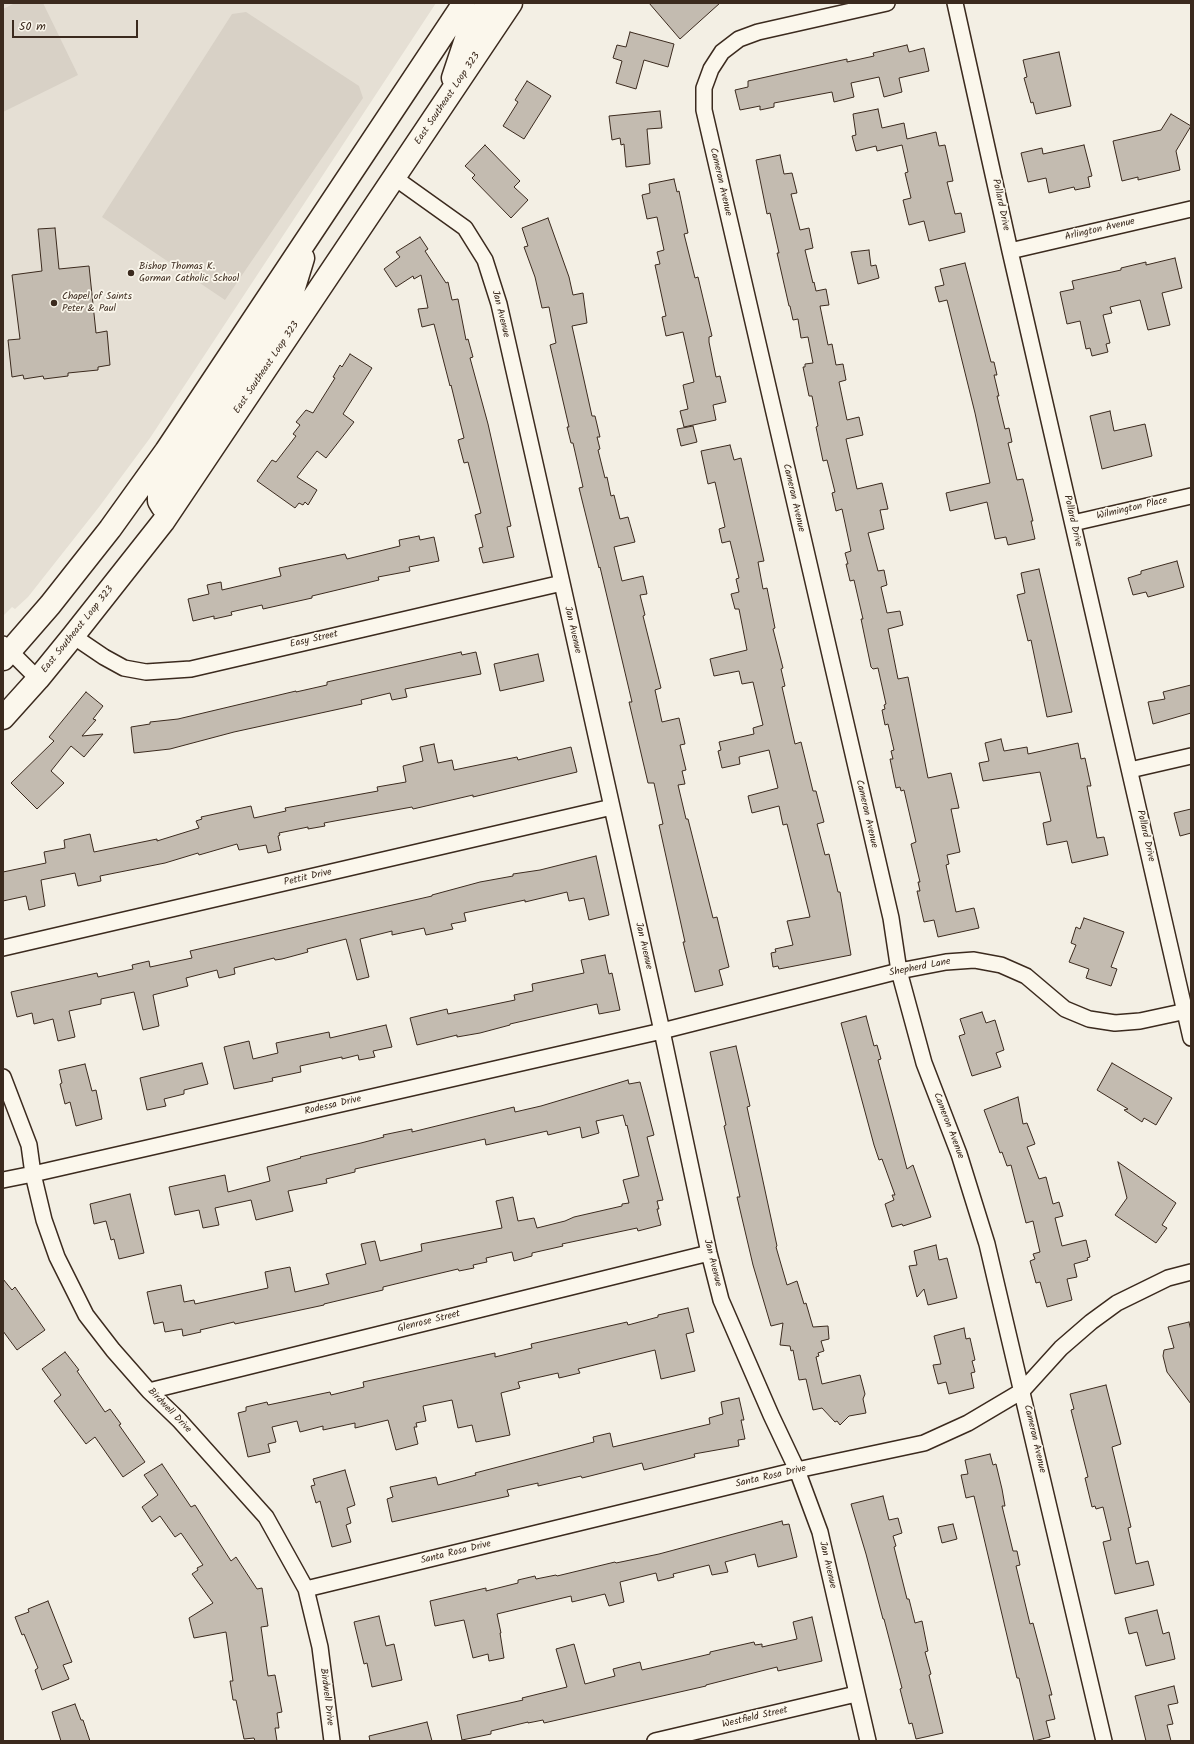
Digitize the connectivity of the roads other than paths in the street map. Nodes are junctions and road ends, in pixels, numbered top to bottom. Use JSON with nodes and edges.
{"nodes":[{"id":1,"x":464,"y":3,"type":"edge"},
{"id":2,"x":489,"y":3,"type":"edge"},
{"id":3,"x":511,"y":3,"type":"edge"},
{"id":4,"x":887,"y":3,"type":"edge"},
{"id":5,"x":955,"y":3,"type":"edge"},
{"id":6,"x":445,"y":104,"type":"junction"},
{"id":7,"x":395,"y":178,"type":"junction"},
{"id":8,"x":1191,"y":209,"type":"edge"},
{"id":9,"x":311,"y":234,"type":"junction"},
{"id":10,"x":1010,"y":251,"type":"junction"},
{"id":11,"x":1191,"y":496,"type":"edge"},
{"id":12,"x":172,"y":508,"type":"junction"},
{"id":13,"x":1073,"y":523,"type":"junction"},
{"id":14,"x":562,"y":583,"type":"junction"},
{"id":15,"x":73,"y":636,"type":"junction"},
{"id":16,"x":5,"y":652,"type":"edge"},
{"id":17,"x":38,"y":679,"type":"junction"},
{"id":18,"x":3,"y":718,"type":"edge"},
{"id":19,"x":1191,"y":756,"type":"edge"},
{"id":20,"x":1130,"y":770,"type":"junction"},
{"id":21,"x":612,"y":807,"type":"junction"},
{"id":22,"x":3,"y":948,"type":"edge"},
{"id":23,"x":899,"y":972,"type":"junction"},
{"id":24,"x":1188,"y":1011,"type":"edge"},
{"id":25,"x":662,"y":1031,"type":"junction"},
{"id":26,"x":1191,"y":1038,"type":"edge"},
{"id":27,"x":3,"y":1077,"type":"edge"},
{"id":28,"x":33,"y":1174,"type":"junction"},
{"id":29,"x":3,"y":1180,"type":"edge"},
{"id":30,"x":709,"y":1253,"type":"junction"},
{"id":31,"x":1191,"y":1272,"type":"edge"},
{"id":32,"x":149,"y":1391,"type":"junction"},
{"id":33,"x":1022,"y":1391,"type":"junction"},
{"id":34,"x":797,"y":1470,"type":"junction"},
{"id":35,"x":306,"y":1589,"type":"junction"},
{"id":36,"x":856,"y":1694,"type":"junction"},
{"id":37,"x":332,"y":1741,"type":"edge"},
{"id":38,"x":655,"y":1741,"type":"edge"},
{"id":39,"x":868,"y":1741,"type":"edge"},
{"id":40,"x":1104,"y":1741,"type":"edge"}],
"edges":[{"from":1,"to":9,"type":"highway"},
{"from":2,"to":6,"type":"highway"},
{"from":3,"to":6,"type":"highway","name":"East Southeast Loop 323"},
{"from":4,"to":23,"type":"street","name":"Cameron Avenue"},
{"from":5,"to":10,"type":"street","name":"Pollard Drive"},
{"from":6,"to":7,"type":"highway","name":"East Southeast Loop 323"},
{"from":7,"to":12,"type":"highway","name":"East Southeast Loop 323"},
{"from":7,"to":14,"type":"street","name":"Jan Avenue"},
{"from":8,"to":10,"type":"street","name":"Arlington Avenue"},
{"from":9,"to":12,"type":"highway"},
{"from":9,"to":16,"type":"highway"},
{"from":10,"to":13,"type":"street","name":"Pollard Drive"},
{"from":11,"to":13,"type":"street","name":"Wilmington Place"},
{"from":12,"to":15,"type":"highway","name":"East Southeast Loop 323"},
{"from":13,"to":20,"type":"street","name":"Pollard Drive"},
{"from":14,"to":15,"type":"street","name":"Easy Street"},
{"from":14,"to":21,"type":"street","name":"Jan Avenue"},
{"from":15,"to":17,"type":"highway","name":"East Southeast Loop 323"},
{"from":16,"to":17,"type":"street"},
{"from":17,"to":18,"type":"highway","name":"East Southeast Loop 323"},
{"from":19,"to":20,"type":"street"},
{"from":20,"to":24,"type":"street","name":"Pollard Drive"},
{"from":21,"to":22,"type":"street","name":"Pettit Drive"},
{"from":21,"to":25,"type":"street","name":"Jan Avenue"},
{"from":23,"to":24,"type":"street","name":"Shepherd Lane"},
{"from":23,"to":25,"type":"street","name":"Shepherd Lane"},
{"from":23,"to":33,"type":"street","name":"Cameron Avenue"},
{"from":24,"to":26,"type":"street","name":"Pollard Drive"},
{"from":25,"to":28,"type":"street","name":"Rodessa Drive"},
{"from":25,"to":30,"type":"street","name":"Jan Avenue"},
{"from":27,"to":28,"type":"street","name":"Birdwell Drive"},
{"from":28,"to":29,"type":"street","name":"Rodessa Drive"},
{"from":28,"to":32,"type":"street","name":"Birdwell Drive"},
{"from":30,"to":32,"type":"street","name":"Glenrose Street"},
{"from":30,"to":34,"type":"street","name":"Jan Avenue"},
{"from":31,"to":33,"type":"street","name":"Santa Rosa Drive"},
{"from":32,"to":35,"type":"street","name":"Birdwell Drive"},
{"from":33,"to":34,"type":"street","name":"Santa Rosa Drive"},
{"from":33,"to":40,"type":"street","name":"Cameron Avenue"},
{"from":34,"to":35,"type":"street","name":"Santa Rosa Drive"},
{"from":34,"to":36,"type":"street","name":"Jan Avenue"},
{"from":35,"to":37,"type":"street","name":"Birdwell Drive"},
{"from":36,"to":38,"type":"street","name":"Westfield Street"},
{"from":36,"to":39,"type":"street","name":"Jan Avenue"}]}
